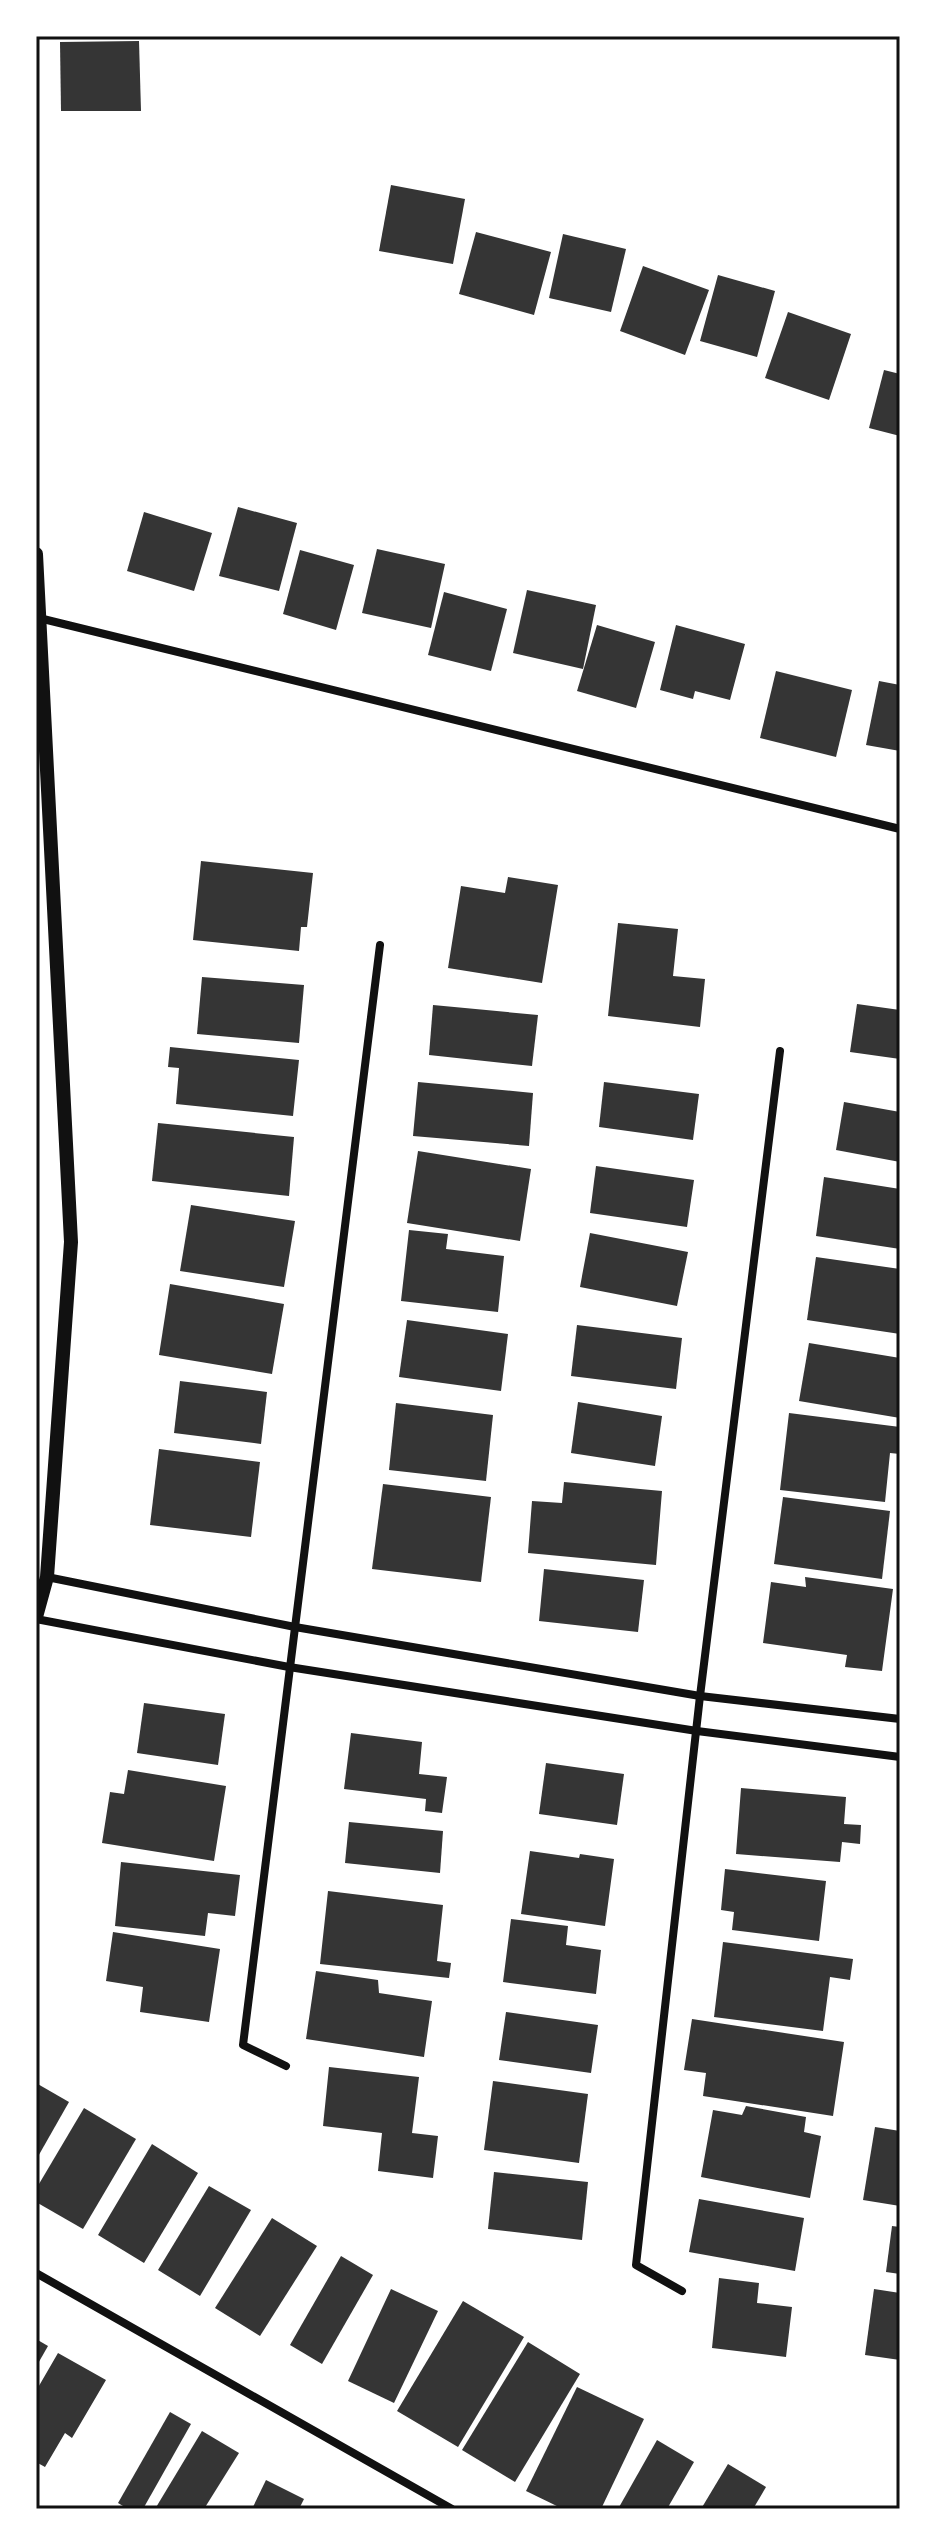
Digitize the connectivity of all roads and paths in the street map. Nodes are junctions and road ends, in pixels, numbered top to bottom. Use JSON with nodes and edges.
{"nodes":[{"id":1,"x":36,"y":554,"type":"edge"},
{"id":2,"x":39,"y":618,"type":"junction"},
{"id":3,"x":900,"y":829,"type":"edge"},
{"id":4,"x":380,"y":945,"type":"dead end"},
{"id":5,"x":780,"y":1051,"type":"dead end"},
{"id":6,"x":47,"y":1577,"type":"junction"},
{"id":7,"x":36,"y":1618,"type":"edge"},
{"id":8,"x":295,"y":1627,"type":"junction"},
{"id":9,"x":289,"y":1667,"type":"junction"},
{"id":10,"x":700,"y":1696,"type":"junction"},
{"id":11,"x":900,"y":1719,"type":"edge"},
{"id":12,"x":697,"y":1731,"type":"junction"},
{"id":13,"x":900,"y":1757,"type":"edge"},
{"id":14,"x":286,"y":2066,"type":"dead end"},
{"id":15,"x":36,"y":2273,"type":"edge"},
{"id":16,"x":682,"y":2291,"type":"dead end"},
{"id":17,"x":452,"y":2509,"type":"edge"}],
"edges":[{"from":1,"to":2,"type":"street"},
{"from":2,"to":3,"type":"street"},
{"from":2,"to":6,"type":"street"},
{"from":4,"to":8,"type":"street"},
{"from":5,"to":10,"type":"street"},
{"from":6,"to":7,"type":"street"},
{"from":6,"to":8,"type":"street"},
{"from":7,"to":9,"type":"street"},
{"from":8,"to":9,"type":"street"},
{"from":8,"to":10,"type":"street"},
{"from":9,"to":12,"type":"street"},
{"from":9,"to":14,"type":"street"},
{"from":10,"to":11,"type":"street"},
{"from":10,"to":12,"type":"street"},
{"from":12,"to":13,"type":"street"},
{"from":12,"to":16,"type":"street"},
{"from":15,"to":17,"type":"street"}]}
